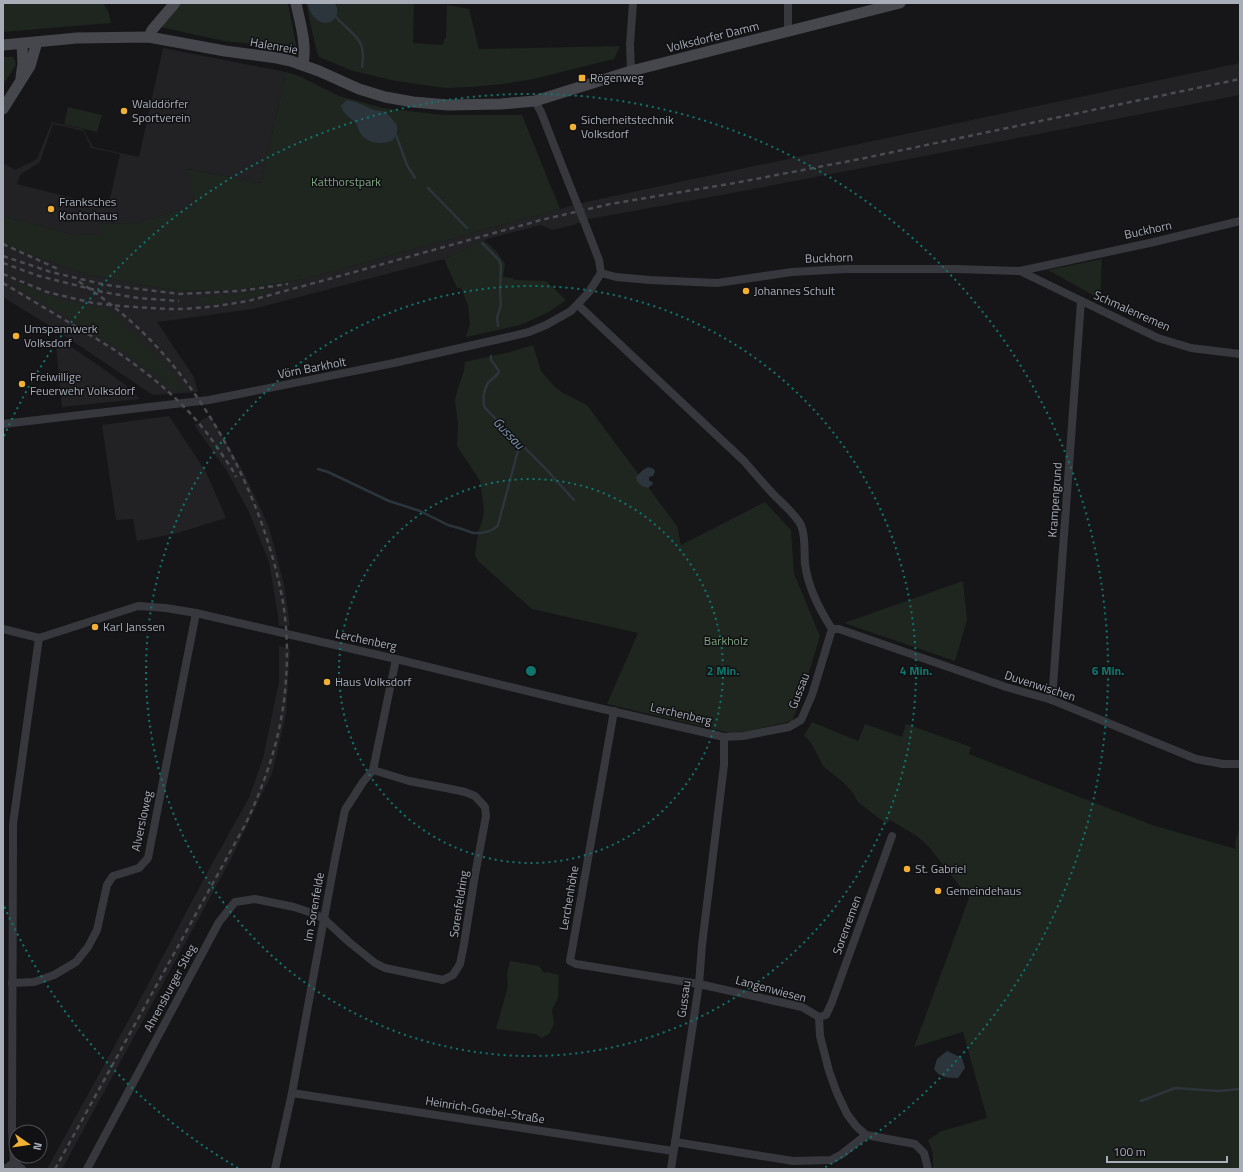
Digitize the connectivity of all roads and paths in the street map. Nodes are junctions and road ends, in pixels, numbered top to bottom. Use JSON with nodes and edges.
{"nodes":[{"id":1,"x":175,"y":3,"type":"edge"},
{"id":2,"x":296,"y":3,"type":"edge"},
{"id":3,"x":633,"y":3,"type":"edge"},
{"id":4,"x":788,"y":3,"type":"edge"},
{"id":5,"x":900,"y":3,"type":"edge"},
{"id":6,"x":788,"y":32,"type":"junction"},
{"id":7,"x":149,"y":37,"type":"junction"},
{"id":8,"x":37,"y":42,"type":"junction"},
{"id":9,"x":22,"y":44,"type":"junction"},
{"id":10,"x":3,"y":45,"type":"edge"},
{"id":11,"x":303,"y":64,"type":"junction"},
{"id":12,"x":631,"y":71,"type":"junction"},
{"id":13,"x":20,"y":81,"type":"junction"},
{"id":14,"x":535,"y":101,"type":"junction"},
{"id":15,"x":3,"y":109,"type":"edge"},
{"id":16,"x":1240,"y":221,"type":"edge"},
{"id":17,"x":1020,"y":271,"type":"junction"},
{"id":18,"x":601,"y":273,"type":"junction"},
{"id":19,"x":1081,"y":301,"type":"junction"},
{"id":20,"x":578,"y":305,"type":"junction"},
{"id":21,"x":1240,"y":354,"type":"edge"},
{"id":22,"x":3,"y":424,"type":"edge"},
{"id":23,"x":196,"y":613,"type":"junction"},
{"id":24,"x":3,"y":629,"type":"edge"},
{"id":25,"x":832,"y":629,"type":"junction"},
{"id":26,"x":39,"y":638,"type":"junction"},
{"id":27,"x":396,"y":659,"type":"junction"},
{"id":28,"x":1052,"y":700,"type":"junction"},
{"id":29,"x":614,"y":711,"type":"junction"},
{"id":30,"x":724,"y":737,"type":"junction"},
{"id":31,"x":1240,"y":764,"type":"edge"},
{"id":32,"x":373,"y":770,"type":"junction"},
{"id":33,"x":892,"y":836,"type":"dead end"},
{"id":34,"x":324,"y":919,"type":"junction"},
{"id":35,"x":12,"y":983,"type":"junction"},
{"id":36,"x":699,"y":984,"type":"junction"},
{"id":37,"x":819,"y":1018,"type":"junction"},
{"id":38,"x":292,"y":1093,"type":"junction"},
{"id":39,"x":12,"y":1124,"type":"edge"},
{"id":40,"x":866,"y":1135,"type":"junction"},
{"id":41,"x":675,"y":1142,"type":"junction"},
{"id":42,"x":673,"y":1151,"type":"junction"},
{"id":43,"x":87,"y":1169,"type":"edge"},
{"id":44,"x":276,"y":1169,"type":"edge"},
{"id":45,"x":671,"y":1169,"type":"edge"},
{"id":46,"x":928,"y":1169,"type":"edge"}],
"edges":[{"from":1,"to":7,"type":"main road"},
{"from":2,"to":11,"type":"main road"},
{"from":3,"to":12,"type":"street"},
{"from":4,"to":6,"type":"street"},
{"from":5,"to":6,"type":"main road","name":"Volksdorfer Damm"},
{"from":6,"to":12,"type":"main road","name":"Volksdorfer Damm"},
{"from":7,"to":8,"type":"main road","name":"Halenreie"},
{"from":7,"to":11,"type":"main road","name":"Halenreie"},
{"from":8,"to":9,"type":"main road","name":"Halenreie"},
{"from":8,"to":13,"type":"main road"},
{"from":9,"to":10,"type":"main road","name":"Halenreie"},
{"from":9,"to":13,"type":"main road"},
{"from":11,"to":14,"type":"main road","name":"Halenreie"},
{"from":12,"to":14,"type":"main road","name":"Volksdorfer Damm"},
{"from":13,"to":15,"type":"main road"},
{"from":14,"to":18,"type":"street","bridge":true},
{"from":16,"to":17,"type":"street","name":"Buckhorn"},
{"from":17,"to":18,"type":"street","name":"Buckhorn"},
{"from":17,"to":19,"type":"street","name":"Schmalenremen"},
{"from":18,"to":20,"type":"street","name":"Vörn Barkholt"},
{"from":19,"to":21,"type":"street","name":"Schmalenremen"},
{"from":19,"to":28,"type":"street","name":"Krampengrund"},
{"from":20,"to":22,"type":"street","name":"Vörn Barkholt"},
{"from":20,"to":25,"type":"street"},
{"from":23,"to":26,"type":"street","name":"Lerchenberg"},
{"from":23,"to":27,"type":"street","name":"Lerchenberg"},
{"from":23,"to":35,"type":"street","name":"Alversloweg"},
{"from":24,"to":26,"type":"street"},
{"from":25,"to":28,"type":"street","name":"Duvenwischen"},
{"from":25,"to":30,"type":"street","name":"Gussau"},
{"from":26,"to":35,"type":"street"},
{"from":27,"to":29,"type":"street","name":"Lerchenberg"},
{"from":27,"to":32,"type":"street","name":"Im Sorenfelde"},
{"from":28,"to":31,"type":"street","name":"Duvenwischen"},
{"from":29,"to":30,"type":"street","name":"Lerchenberg"},
{"from":29,"to":36,"type":"street","name":"Lerchenhöhe"},
{"from":30,"to":36,"type":"street","name":"Gussau"},
{"from":32,"to":34,"type":"street","name":"Im Sorenfelde"},
{"from":32,"to":34,"type":"street","name":"Sorenfeldring"},
{"from":33,"to":37,"type":"street","name":"Sorenremen"},
{"from":34,"to":38,"type":"street","name":"Im Sorenfelde"},
{"from":34,"to":43,"type":"street","name":"Ahrensburger Stieg"},
{"from":35,"to":39,"type":"street"},
{"from":36,"to":37,"type":"street","name":"Langenwiesen"},
{"from":36,"to":41,"type":"street","name":"Gussau"},
{"from":37,"to":40,"type":"street"},
{"from":38,"to":42,"type":"street","name":"Heinrich-Goebel-Straße"},
{"from":38,"to":44,"type":"street","name":"Im Sorenfelde"},
{"from":40,"to":41,"type":"street"},
{"from":40,"to":46,"type":"street"},
{"from":41,"to":42,"type":"street","name":"Gussau"},
{"from":42,"to":45,"type":"street","name":"Gussau"}]}
